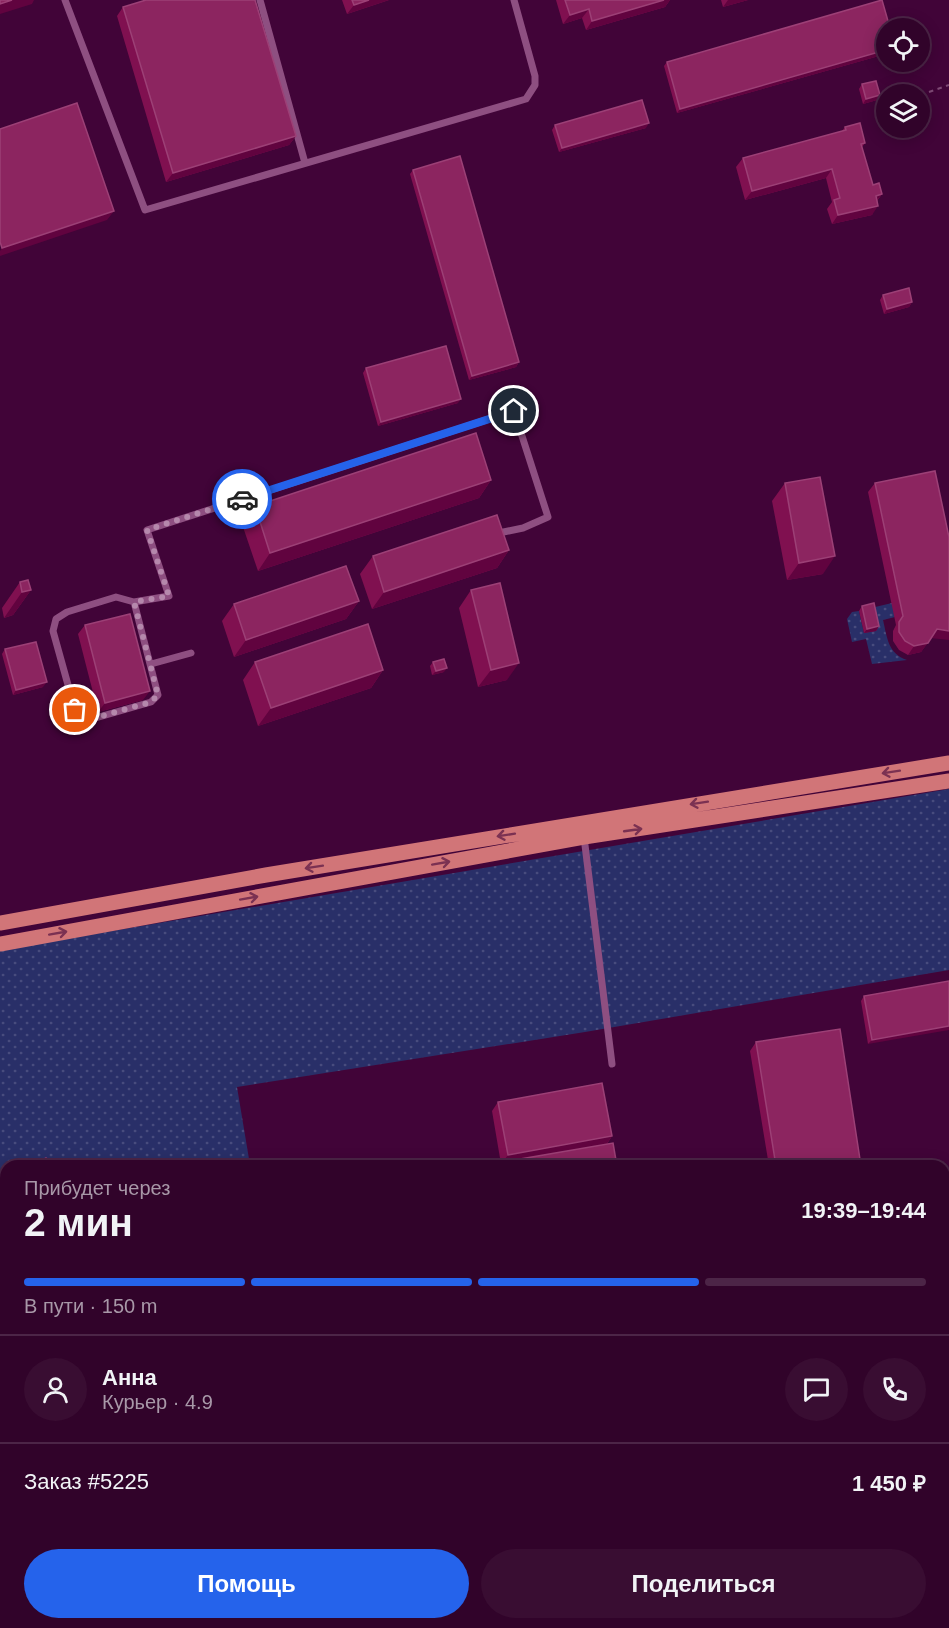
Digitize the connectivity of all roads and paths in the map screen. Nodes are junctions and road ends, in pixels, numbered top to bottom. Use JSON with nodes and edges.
{"nodes":[{"id":1,"x":65,"y":0,"type":"edge"},
{"id":2,"x":260,"y":0,"type":"edge"},
{"id":3,"x":514,"y":0,"type":"edge"},
{"id":4,"x":949,"y":85,"type":"edge"},
{"id":5,"x":930,"y":92,"type":"edge"},
{"id":6,"x":305,"y":164,"type":"junction"},
{"id":7,"x":494,"y":534,"type":"edge"},
{"id":8,"x":134,"y":602,"type":"junction"},
{"id":9,"x":191,"y":653,"type":"dead end"},
{"id":10,"x":151,"y":664,"type":"junction"},
{"id":11,"x":949,"y":763,"type":"edge"},
{"id":12,"x":949,"y":781,"type":"edge"},
{"id":13,"x":584,"y":837,"type":"junction"},
{"id":14,"x":0,"y":923,"type":"edge"},
{"id":15,"x":0,"y":944,"type":"edge"},
{"id":16,"x":612,"y":1064,"type":"dead end"}],
"edges":[{"from":1,"to":6,"type":"lane"},
{"from":2,"to":6,"type":"lane"},
{"from":3,"to":6,"type":"lane"},
{"from":4,"to":5,"type":"path"},
{"from":7,"to":8,"type":"lane"},
{"from":8,"to":10,"type":"lane"},
{"from":8,"to":10,"type":"lane"},
{"from":9,"to":10,"type":"lane"},
{"from":11,"to":14,"type":"main road","one_way":true},
{"from":13,"to":12,"type":"main road","one_way":true},
{"from":15,"to":13,"type":"main road","one_way":true},
{"from":13,"to":16,"type":"lane"}]}
